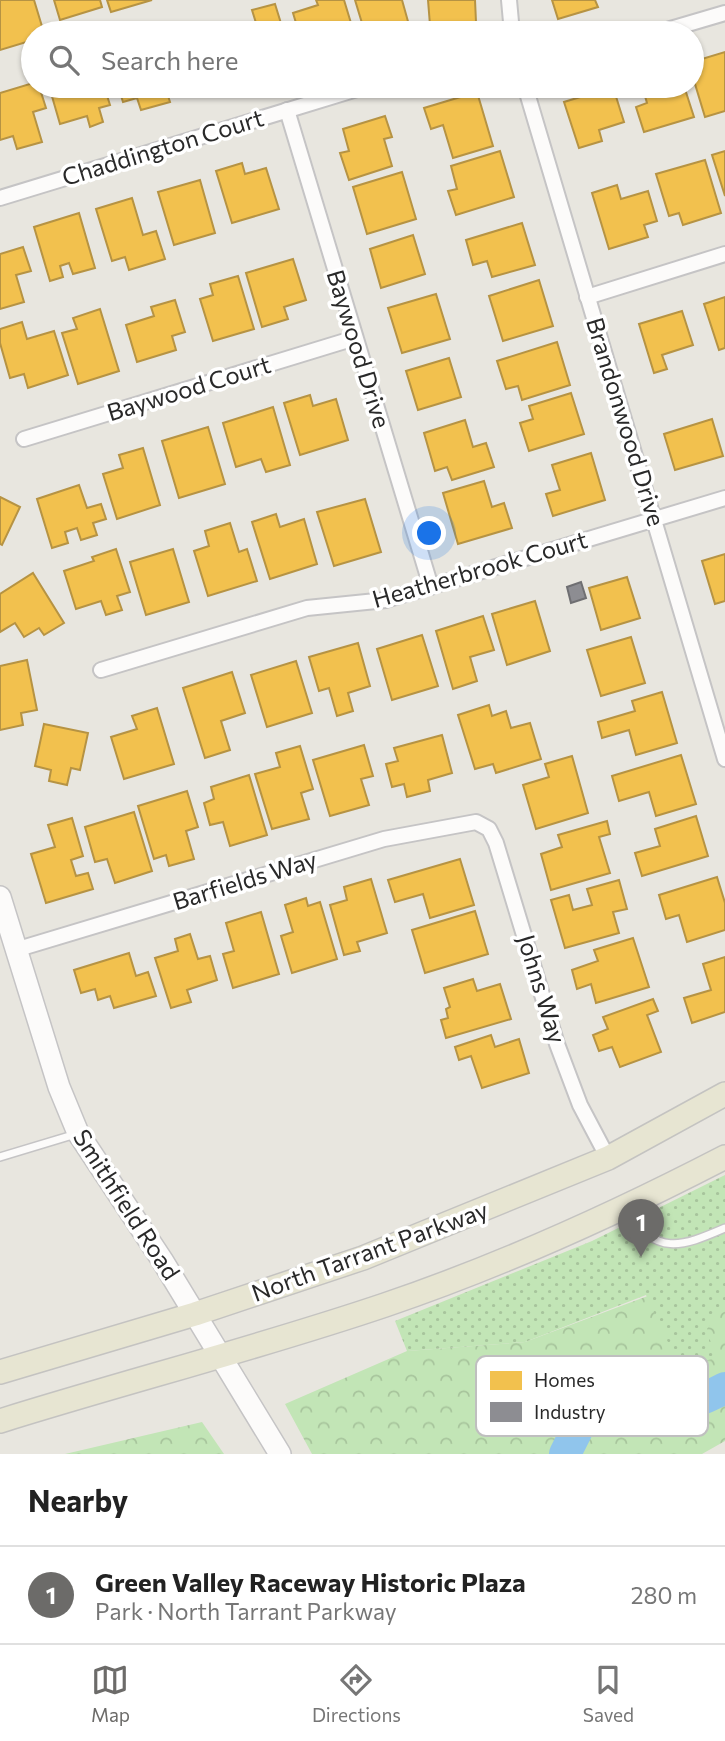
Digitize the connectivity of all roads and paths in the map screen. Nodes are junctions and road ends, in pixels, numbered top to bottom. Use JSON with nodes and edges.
{"nodes":[{"id":1,"x":509,"y":0,"type":"edge"},
{"id":2,"x":725,"y":13,"type":"edge"},
{"id":3,"x":511,"y":21,"type":"edge"},
{"id":4,"x":698,"y":21,"type":"edge"},
{"id":5,"x":327,"y":98,"type":"edge"},
{"id":6,"x":529,"y":98,"type":"edge"},
{"id":7,"x":287,"y":110,"type":"junction"},
{"id":8,"x":0,"y":198,"type":"edge"},
{"id":9,"x":725,"y":254,"type":"edge"},
{"id":10,"x":587,"y":297,"type":"junction"},
{"id":11,"x":355,"y":338,"type":"junction"},
{"id":12,"x":24,"y":439,"type":"dead end"},
{"id":13,"x":725,"y":499,"type":"edge"},
{"id":14,"x":655,"y":520,"type":"junction"},
{"id":15,"x":431,"y":587,"type":"junction"},
{"id":16,"x":101,"y":670,"type":"dead end"},
{"id":17,"x":724,"y":750,"type":"edge"},
{"id":18,"x":476,"y":822,"type":"joint"},
{"id":19,"x":0,"y":897,"type":"edge"},
{"id":20,"x":15,"y":950,"type":"junction"},
{"id":21,"x":725,"y":1094,"type":"edge"},
{"id":22,"x":78,"y":1133,"type":"junction"},
{"id":23,"x":0,"y":1157,"type":"edge"},
{"id":24,"x":725,"y":1157,"type":"edge"},
{"id":25,"x":608,"y":1158,"type":"junction"},
{"id":26,"x":627,"y":1208,"type":"junction"},
{"id":27,"x":725,"y":1228,"type":"edge"},
{"id":28,"x":195,"y":1314,"type":"junction"},
{"id":29,"x":221,"y":1357,"type":"junction"},
{"id":30,"x":0,"y":1372,"type":"edge"},
{"id":31,"x":0,"y":1422,"type":"edge"},
{"id":32,"x":280,"y":1454,"type":"edge"}],
"edges":[{"from":1,"to":3,"type":"street"},
{"from":2,"to":4,"type":"street"},
{"from":5,"to":7,"type":"street","name":"Chaddington Court"},
{"from":6,"to":10,"type":"street","name":"Brandonwood Drive"},
{"from":7,"to":8,"type":"street","name":"Chaddington Court"},
{"from":7,"to":11,"type":"street","name":"Baywood Drive"},
{"from":9,"to":10,"type":"street"},
{"from":10,"to":14,"type":"street","name":"Brandonwood Drive"},
{"from":11,"to":12,"type":"street","name":"Baywood Court"},
{"from":11,"to":15,"type":"street","name":"Baywood Drive"},
{"from":13,"to":14,"type":"street","name":"Heatherbrook Court"},
{"from":14,"to":15,"type":"street","name":"Heatherbrook Court"},
{"from":14,"to":17,"type":"street","name":"Brandonwood Drive"},
{"from":15,"to":16,"type":"street","name":"Heatherbrook Court"},
{"from":18,"to":20,"type":"street","name":"Barfields Way"},
{"from":18,"to":25,"type":"street","name":"Johns Way"},
{"from":19,"to":20,"type":"main road","name":"Smithfield Road"},
{"from":20,"to":22,"type":"main road","name":"Smithfield Road"},
{"from":21,"to":25,"type":"main road","name":"North Tarrant Parkway"},
{"from":22,"to":23,"type":"lane"},
{"from":22,"to":28,"type":"main road","name":"Smithfield Road"},
{"from":24,"to":26,"type":"main road","name":"North Tarrant Parkway"},
{"from":25,"to":28,"type":"main road","name":"North Tarrant Parkway"},
{"from":26,"to":27,"type":"lane"},
{"from":26,"to":29,"type":"main road","name":"North Tarrant Parkway"},
{"from":28,"to":29,"type":"main road","name":"Smithfield Road"},
{"from":28,"to":30,"type":"main road","name":"North Tarrant Parkway"},
{"from":29,"to":31,"type":"main road","name":"North Tarrant Parkway"},
{"from":29,"to":32,"type":"main road","name":"Smithfield Road"}]}
